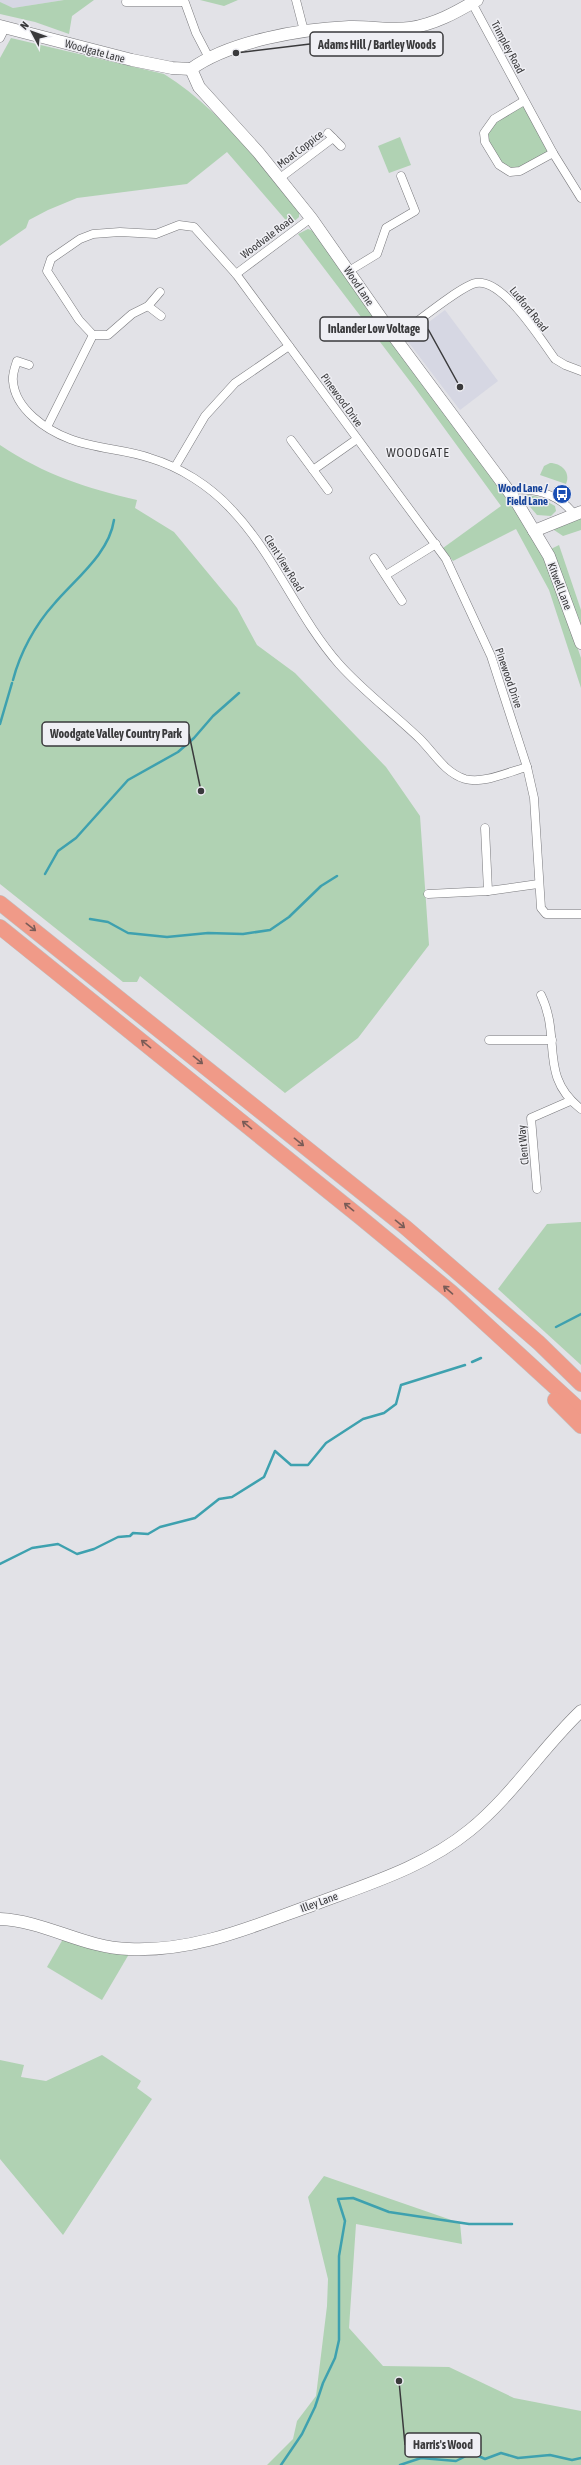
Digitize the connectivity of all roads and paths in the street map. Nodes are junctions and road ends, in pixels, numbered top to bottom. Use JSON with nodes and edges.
{"nodes":[{"id":1,"x":296,"y":0,"type":"edge"},
{"id":2,"x":184,"y":1,"type":"edge"},
{"id":3,"x":475,"y":1,"type":"edge"},
{"id":4,"x":126,"y":2,"type":"dead end"},
{"id":5,"x":2,"y":31,"type":"edge"},
{"id":6,"x":304,"y":31,"type":"junction"},
{"id":7,"x":208,"y":56,"type":"junction"},
{"id":8,"x":191,"y":69,"type":"junction"},
{"id":9,"x":524,"y":101,"type":"junction"},
{"id":10,"x":341,"y":146,"type":"dead end"},
{"id":11,"x":553,"y":153,"type":"junction"},
{"id":12,"x":401,"y":176,"type":"dead end"},
{"id":13,"x":280,"y":178,"type":"junction"},
{"id":14,"x":581,"y":198,"type":"edge"},
{"id":15,"x":311,"y":218,"type":"junction"},
{"id":16,"x":349,"y":271,"type":"junction"},
{"id":17,"x":236,"y":274,"type":"junction"},
{"id":18,"x":160,"y":292,"type":"dead end"},
{"id":19,"x":148,"y":306,"type":"junction"},
{"id":20,"x":161,"y":316,"type":"dead end"},
{"id":21,"x":93,"y":335,"type":"junction"},
{"id":22,"x":395,"y":338,"type":"junction"},
{"id":23,"x":289,"y":346,"type":"junction"},
{"id":24,"x":29,"y":365,"type":"dead end"},
{"id":25,"x":581,"y":371,"type":"edge"},
{"id":26,"x":47,"y":427,"type":"junction"},
{"id":27,"x":357,"y":439,"type":"junction"},
{"id":28,"x":291,"y":440,"type":"dead end"},
{"id":29,"x":174,"y":467,"type":"junction"},
{"id":30,"x":313,"y":470,"type":"junction"},
{"id":31,"x":328,"y":490,"type":"dead end"},
{"id":32,"x":507,"y":490,"type":"junction"},
{"id":33,"x":578,"y":513,"type":"edge"},
{"id":34,"x":534,"y":531,"type":"junction"},
{"id":35,"x":436,"y":544,"type":"junction"},
{"id":36,"x":374,"y":558,"type":"dead end"},
{"id":37,"x":386,"y":575,"type":"junction"},
{"id":38,"x":402,"y":601,"type":"dead end"},
{"id":39,"x":581,"y":643,"type":"edge"},
{"id":40,"x":527,"y":767,"type":"junction"},
{"id":41,"x":485,"y":828,"type":"dead end"},
{"id":42,"x":538,"y":884,"type":"junction"},
{"id":43,"x":488,"y":891,"type":"junction"},
{"id":44,"x":428,"y":894,"type":"dead end"},
{"id":45,"x":0,"y":902,"type":"edge"},
{"id":46,"x":581,"y":914,"type":"edge"},
{"id":47,"x":0,"y":927,"type":"edge"},
{"id":48,"x":541,"y":996,"type":"dead end"},
{"id":49,"x":488,"y":1040,"type":"dead end"},
{"id":50,"x":552,"y":1040,"type":"junction"},
{"id":51,"x":570,"y":1101,"type":"junction"},
{"id":52,"x":581,"y":1109,"type":"edge"},
{"id":53,"x":537,"y":1189,"type":"dead end"},
{"id":54,"x":469,"y":1310,"type":"junction"},
{"id":55,"x":539,"y":1343,"type":"junction"},
{"id":56,"x":581,"y":1378,"type":"edge"},
{"id":57,"x":581,"y":1384,"type":"edge"},
{"id":58,"x":581,"y":1411,"type":"edge"},
{"id":59,"x":581,"y":1426,"type":"edge"},
{"id":60,"x":581,"y":1711,"type":"edge"},
{"id":61,"x":0,"y":1919,"type":"edge"}],
"edges":[{"from":1,"to":6,"type":"street"},
{"from":2,"to":4,"type":"street"},
{"from":2,"to":7,"type":"street"},
{"from":3,"to":6,"type":"street"},
{"from":3,"to":9,"type":"street","name":"Trimpley Road"},
{"from":5,"to":8,"type":"street","name":"Woodgate Lane"},
{"from":6,"to":7,"type":"street"},
{"from":7,"to":8,"type":"street"},
{"from":8,"to":13,"type":"street","name":"Wood Lane"},
{"from":9,"to":11,"type":"street","name":"Trimpley Road"},
{"from":9,"to":11,"type":"street"},
{"from":10,"to":13,"type":"street","name":"Moat Coppice"},
{"from":11,"to":14,"type":"street","name":"Trimpley Road"},
{"from":12,"to":16,"type":"street"},
{"from":13,"to":15,"type":"street","name":"Wood Lane"},
{"from":15,"to":16,"type":"street","name":"Wood Lane"},
{"from":15,"to":17,"type":"street","name":"Woodvale Road"},
{"from":16,"to":22,"type":"street","name":"Wood Lane"},
{"from":17,"to":21,"type":"street","name":"Pinewood Drive"},
{"from":17,"to":23,"type":"street","name":"Pinewood Drive"},
{"from":18,"to":19,"type":"street"},
{"from":19,"to":20,"type":"street"},
{"from":19,"to":21,"type":"street"},
{"from":21,"to":26,"type":"street"},
{"from":22,"to":25,"type":"street","name":"Ludford Road"},
{"from":22,"to":32,"type":"street","name":"Wood Lane"},
{"from":23,"to":27,"type":"street","name":"Pinewood Drive"},
{"from":23,"to":29,"type":"street"},
{"from":24,"to":26,"type":"street","name":"Clent View Road"},
{"from":26,"to":29,"type":"street","name":"Clent View Road"},
{"from":27,"to":30,"type":"street"},
{"from":27,"to":35,"type":"street","name":"Pinewood Drive"},
{"from":28,"to":30,"type":"street"},
{"from":29,"to":40,"type":"street","name":"Clent View Road"},
{"from":30,"to":31,"type":"street"},
{"from":32,"to":33,"type":"street"},
{"from":32,"to":34,"type":"street","name":"Wood Lane"},
{"from":33,"to":34,"type":"street"},
{"from":34,"to":39,"type":"street","name":"Kitwell Lane"},
{"from":35,"to":37,"type":"street"},
{"from":35,"to":40,"type":"street","name":"Pinewood Drive"},
{"from":36,"to":37,"type":"street"},
{"from":37,"to":38,"type":"street"},
{"from":40,"to":42,"type":"street","name":"Pinewood Drive"},
{"from":41,"to":43,"type":"street"},
{"from":42,"to":43,"type":"street"},
{"from":42,"to":46,"type":"street","name":"Pinewood Drive"},
{"from":43,"to":44,"type":"street"},
{"from":45,"to":55,"type":"highway","one_way":true},
{"from":54,"to":47,"type":"highway","one_way":true},
{"from":48,"to":50,"type":"street"},
{"from":49,"to":50,"type":"street"},
{"from":50,"to":51,"type":"street"},
{"from":51,"to":52,"type":"street"},
{"from":51,"to":53,"type":"street","name":"Clent Way"},
{"from":54,"to":58,"type":"highway"},
{"from":54,"to":59,"type":"highway"},
{"from":55,"to":56,"type":"highway"},
{"from":55,"to":57,"type":"highway"},
{"from":60,"to":61,"type":"street","name":"Illey Lane"}]}
